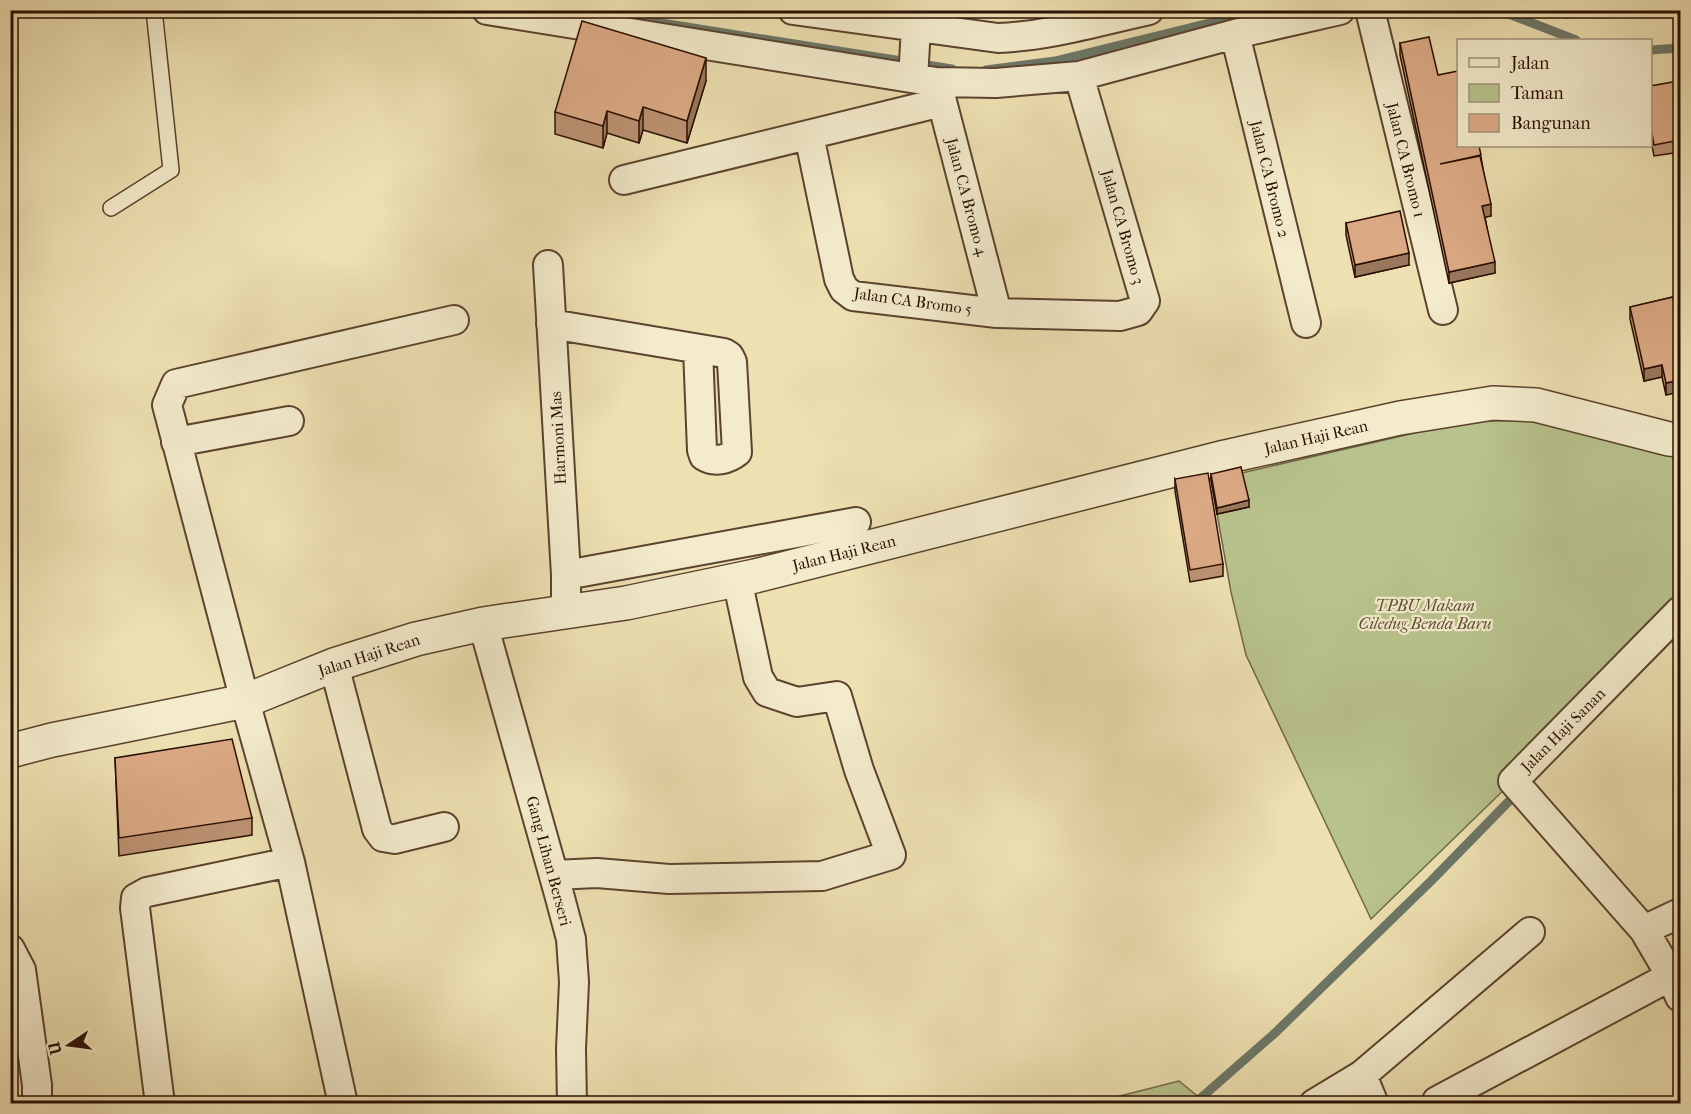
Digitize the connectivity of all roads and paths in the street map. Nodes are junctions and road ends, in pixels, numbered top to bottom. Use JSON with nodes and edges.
{"nodes":[{"id":1,"x":154,"y":10,"type":"edge"},
{"id":2,"x":793,"y":10,"type":"edge"},
{"id":3,"x":1149,"y":10,"type":"edge"},
{"id":4,"x":1340,"y":10,"type":"edge"},
{"id":5,"x":1370,"y":10,"type":"edge"},
{"id":6,"x":499,"y":11,"type":"edge"},
{"id":7,"x":916,"y":28,"type":"junction"},
{"id":8,"x":1234,"y":34,"type":"junction"},
{"id":9,"x":1079,"y":76,"type":"junction"},
{"id":10,"x":931,"y":88,"type":"junction"},
{"id":11,"x":809,"y":135,"type":"junction"},
{"id":12,"x":624,"y":180,"type":"dead end"},
{"id":13,"x":111,"y":208,"type":"dead end"},
{"id":14,"x":548,"y":265,"type":"dead end"},
{"id":15,"x":1443,"y":310,"type":"dead end"},
{"id":16,"x":997,"y":313,"type":"junction"},
{"id":17,"x":454,"y":320,"type":"dead end"},
{"id":18,"x":1306,"y":323,"type":"dead end"},
{"id":19,"x":551,"y":324,"type":"junction"},
{"id":20,"x":698,"y":349,"type":"dead end"},
{"id":21,"x":289,"y":420,"type":"dead end"},
{"id":22,"x":1680,"y":440,"type":"edge"},
{"id":23,"x":176,"y":442,"type":"junction"},
{"id":24,"x":856,"y":522,"type":"dead end"},
{"id":25,"x":566,"y":575,"type":"junction"},
{"id":26,"x":737,"y":579,"type":"junction"},
{"id":27,"x":1680,"y":611,"type":"edge"},
{"id":28,"x":566,"y":612,"type":"junction"},
{"id":29,"x":483,"y":624,"type":"junction"},
{"id":30,"x":334,"y":665,"type":"junction"},
{"id":31,"x":249,"y":716,"type":"junction"},
{"id":32,"x":10,"y":751,"type":"edge"},
{"id":33,"x":444,"y":827,"type":"dead end"},
{"id":34,"x":290,"y":862,"type":"junction"},
{"id":35,"x":554,"y":875,"type":"junction"},
{"id":36,"x":1680,"y":913,"type":"edge"},
{"id":37,"x":1644,"y":930,"type":"junction"},
{"id":38,"x":1530,"y":932,"type":"dead end"},
{"id":39,"x":10,"y":949,"type":"edge"},
{"id":40,"x":1676,"y":987,"type":"edge"},
{"id":41,"x":1362,"y":1076,"type":"junction"},
{"id":42,"x":37,"y":1104,"type":"edge"},
{"id":43,"x":160,"y":1104,"type":"edge"},
{"id":44,"x":343,"y":1104,"type":"edge"},
{"id":45,"x":572,"y":1104,"type":"edge"},
{"id":46,"x":1314,"y":1104,"type":"edge"},
{"id":47,"x":1374,"y":1104,"type":"edge"},
{"id":48,"x":1436,"y":1104,"type":"edge"}],
"edges":[{"from":1,"to":13,"type":"lane"},
{"from":2,"to":7,"type":"street"},
{"from":3,"to":7,"type":"street"},
{"from":4,"to":8,"type":"street"},
{"from":5,"to":15,"type":"street","name":"Jalan CA Bromo 1"},
{"from":6,"to":10,"type":"street"},
{"from":7,"to":10,"type":"street","name":"Jalan CA Bromo 4"},
{"from":8,"to":9,"type":"street"},
{"from":8,"to":18,"type":"street","name":"Jalan CA Bromo 2"},
{"from":9,"to":10,"type":"street"},
{"from":9,"to":16,"type":"street","name":"Jalan CA Bromo 3"},
{"from":10,"to":11,"type":"street"},
{"from":10,"to":16,"type":"street","name":"Jalan CA Bromo 4"},
{"from":11,"to":12,"type":"street"},
{"from":11,"to":16,"type":"street","name":"Jalan CA Bromo 5"},
{"from":14,"to":19,"type":"street","name":"Harmoni Mas"},
{"from":17,"to":23,"type":"street"},
{"from":19,"to":20,"type":"street"},
{"from":19,"to":25,"type":"street","name":"Harmoni Mas"},
{"from":21,"to":23,"type":"street"},
{"from":22,"to":26,"type":"street","name":"Jalan Haji Rean"},
{"from":23,"to":31,"type":"street"},
{"from":24,"to":25,"type":"street"},
{"from":25,"to":28,"type":"street","name":"Harmoni Mas"},
{"from":26,"to":28,"type":"street","name":"Jalan Haji Rean"},
{"from":26,"to":35,"type":"street"},
{"from":27,"to":37,"type":"street","name":"Jalan Haji Sanan"},
{"from":28,"to":29,"type":"street","name":"Jalan Haji Rean"},
{"from":29,"to":30,"type":"street","name":"Jalan Haji Rean"},
{"from":29,"to":35,"type":"street","name":"Gang Lihan Berseri"},
{"from":30,"to":31,"type":"street","name":"Jalan Haji Rean"},
{"from":30,"to":33,"type":"street"},
{"from":31,"to":32,"type":"street","name":"Jalan Haji Rean"},
{"from":31,"to":34,"type":"street"},
{"from":34,"to":43,"type":"street"},
{"from":34,"to":44,"type":"street"},
{"from":35,"to":45,"type":"street","name":"Gang Lihan Berseri"},
{"from":36,"to":37,"type":"street"},
{"from":37,"to":40,"type":"street","name":"Jalan Haji Sanan"},
{"from":38,"to":41,"type":"street"},
{"from":39,"to":42,"type":"street"},
{"from":40,"to":48,"type":"street"},
{"from":41,"to":46,"type":"street"},
{"from":41,"to":47,"type":"street"}]}
